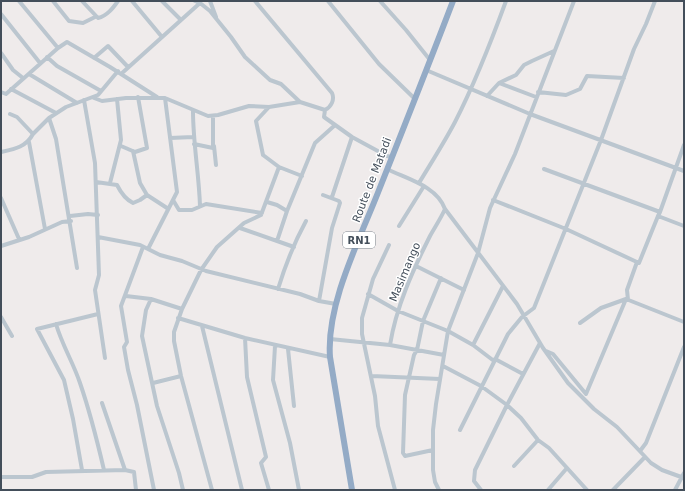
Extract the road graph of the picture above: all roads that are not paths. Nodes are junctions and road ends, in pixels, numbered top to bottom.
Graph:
1 (19, 1) edge
2 (53, 1) edge
3 (82, 1) edge
4 (118, 1) edge
5 (132, 1) edge
6 (162, 1) edge
7 (195, 1) edge
8 (210, 1) edge
9 (255, 1) edge
10 (328, 1) edge
11 (380, 1) edge
12 (453, 1) edge
13 (506, 1) edge
14 (574, 1) edge
15 (655, 1) edge
16 (200, 3) junction
17 (1, 14) edge
18 (96, 17) junction
19 (216, 18) junction
20 (180, 19) junction
21 (162, 37) junction
22 (58, 48) junction
23 (554, 52) junction
24 (1, 53) edge
25 (47, 57) junction
26 (94, 58) junction
27 (430, 60) junction
28 (40, 63) junction
29 (128, 67) junction
30 (426, 70) junction
31 (119, 73) junction
32 (29, 74) junction
33 (23, 78) junction
34 (624, 78) junction
35 (499, 83) junction
36 (11, 89) junction
37 (471, 89) junction
38 (101, 91) junction
39 (1, 92) edge
40 (538, 92) junction
41 (487, 96) junction
42 (138, 97) junction
43 (157, 97) junction
44 (536, 97) junction
45 (94, 98) junction
46 (165, 98) junction
47 (117, 99) junction
48 (415, 99) junction
49 (84, 100) junction
50 (77, 102) junction
51 (300, 102) junction
52 (269, 107) junction
53 (325, 110) junction
54 (192, 111) junction
55 (56, 113) junction
56 (10, 114) dead end
57 (530, 114) junction
58 (213, 116) junction
59 (49, 118) junction
60 (334, 126) junction
61 (33, 134) junction
62 (193, 137) junction
63 (352, 137) junction
64 (170, 138) junction
65 (601, 140) junction
66 (29, 142) junction
67 (194, 144) junction
68 (684, 145) edge
69 (121, 146) junction
70 (214, 146) junction
71 (132, 151) junction
72 (1, 152) edge
73 (392, 157) junction
74 (216, 165) dead end
75 (279, 167) junction
76 (676, 168) junction
77 (388, 169) junction
78 (544, 169) dead end
79 (684, 171) edge
80 (302, 176) junction
81 (96, 182) junction
82 (110, 183) junction
83 (419, 183) junction
84 (584, 184) junction
85 (424, 186) junction
86 (147, 195) junction
87 (323, 195) dead end
88 (332, 197) junction
89 (1, 198) edge
90 (173, 200) junction
91 (493, 200) junction
92 (267, 202) junction
93 (200, 206) junction
94 (167, 208) junction
95 (445, 209) junction
96 (287, 211) junction
97 (262, 213) junction
98 (659, 214) junction
99 (98, 215) junction
100 (70, 219) junction
101 (306, 221) dead end
102 (399, 226) dead end
103 (684, 226) edge
104 (240, 228) junction
105 (45, 229) junction
106 (566, 229) junction
107 (98, 237) junction
108 (19, 240) junction
109 (277, 241) junction
110 (389, 244) dead end
111 (1, 246) edge
112 (294, 247) junction
113 (145, 248) junction
114 (478, 253) junction
115 (637, 262) junction
116 (416, 266) junction
117 (77, 268) dead end
118 (201, 270) junction
119 (441, 278) junction
120 (503, 286) junction
121 (278, 290) junction
122 (464, 290) junction
123 (368, 294) junction
124 (126, 296) junction
125 (151, 299) junction
126 (627, 300) junction
127 (319, 302) junction
128 (336, 304) junction
129 (182, 309) junction
130 (398, 311) junction
131 (98, 314) junction
132 (1, 317) edge
133 (524, 317) junction
134 (178, 318) junction
135 (423, 321) junction
136 (684, 322) edge
137 (580, 323) dead end
138 (56, 324) junction
139 (202, 326) junction
140 (448, 331) junction
141 (12, 336) dead end
142 (245, 338) junction
143 (330, 339) junction
144 (363, 341) junction
145 (540, 343) junction
146 (390, 345) junction
147 (473, 345) junction
148 (275, 346) junction
149 (684, 348) edge
150 (288, 349) junction
151 (417, 350) junction
152 (546, 351) junction
153 (444, 355) junction
154 (330, 357) junction
155 (105, 358) dead end
156 (682, 358) edge
157 (494, 360) junction
158 (443, 366) junction
159 (523, 374) junction
160 (181, 376) junction
161 (372, 376) junction
162 (409, 378) junction
163 (440, 379) junction
164 (153, 384) junction
165 (482, 386) junction
166 (102, 403) dead end
167 (507, 405) junction
168 (294, 406) dead end
169 (460, 430) dead end
170 (538, 440) junction
171 (433, 450) junction
172 (640, 451) junction
173 (645, 457) junction
174 (514, 466) dead end
175 (567, 468) junction
176 (82, 470) junction
177 (104, 470) junction
178 (125, 470) junction
179 (683, 476) edge
180 (1, 477) edge
181 (136, 490) edge
182 (154, 490) edge
183 (183, 490) edge
184 (212, 490) edge
185 (242, 490) edge
186 (269, 490) edge
187 (299, 490) edge
188 (352, 490) edge
189 (395, 490) edge
190 (400, 490) edge
191 (438, 490) edge
192 (481, 490) edge
193 (548, 490) edge
194 (587, 490) edge
195 (612, 490) edge
196 (675, 490) edge

1 - 22 street
2 - 18 street
3 - 18 street
4 - 18 street
5 - 21 street
6 - 20 street
7 - 16 street
8 - 19 street
9 - 53 street
10 - 48 street
11 - 27 street
12 - 27 highway, Route de Matadi / RN1
13 - 37 street
14 - 23 street
15 - 34 street
16 - 19 street
16 - 20 street
17 - 28 street
19 - 51 street
20 - 21 street
21 - 29 street
22 - 25 street
22 - 26 street
23 - 35 street
23 - 40 street
24 - 33 street
25 - 28 street
25 - 38 street
26 - 29 street
26 - 31 street
27 - 30 highway, Route de Matadi / RN1
28 - 32 street
29 - 31 street
30 - 37 street
30 - 48 highway, Route de Matadi / RN1
31 - 38 street
31 - 43 street
32 - 33 street
32 - 50 street
33 - 36 street
34 - 40 street
34 - 65 street
35 - 41 street
35 - 44 street
36 - 39 street
36 - 55 street
37 - 41 street
37 - 83 street
38 - 45 street
40 - 44 street
41 - 57 street
42 - 43 street
42 - 47 street
42 - 71 street
43 - 46 street
44 - 57 street
45 - 47 street
45 - 49 street
46 - 54 street
46 - 64 street
47 - 69 street
48 - 73 highway, Route de Matadi / RN1
49 - 50 street
49 - 81 street
50 - 55 street
51 - 52 street
51 - 53 street
52 - 58 street
52 - 75 street
53 - 60 street
54 - 58 street
54 - 62 street
55 - 59 street
56 - 61 street
57 - 65 street
57 - 91 street
58 - 70 street
59 - 61 street
59 - 100 street
60 - 63 street
60 - 80 street
61 - 66 street
62 - 64 street
62 - 67 street
63 - 73 street
63 - 88 street
64 - 90 street
65 - 76 street
65 - 84 street
66 - 72 street
66 - 105 street
67 - 70 street
67 - 93 street
68 - 76 street
69 - 71 street
69 - 82 street
70 - 74 street
71 - 86 street
73 - 77 highway, Route de Matadi / RN1
75 - 80 street
75 - 92 street
76 - 79 street
76 - 98 street
77 - 83 street
77 - 128 highway, Route de Matadi / RN1
78 - 84 street
80 - 96 street
81 - 82 street
81 - 99 street
82 - 86 street
83 - 85 street
84 - 98 street
84 - 106 street
85 - 95 street
85 - 102 street
86 - 94 street
87 - 88 street
88 - 127 street
89 - 108 street
90 - 93 street
90 - 94 street
91 - 106 street
91 - 114 street
92 - 96 street
92 - 97 street
93 - 97 street
94 - 113 street
95 - 114 street
95 - 116 street, Masimango
96 - 109 street
97 - 104 street
98 - 103 street
98 - 115 street
99 - 100 street
99 - 107 street
100 - 105 street
100 - 117 street
101 - 112 street
104 - 109 street
104 - 118 street
105 - 108 street
106 - 115 street
106 - 133 street
107 - 113 street
107 - 131 street
108 - 111 street
109 - 112 street
110 - 123 street
112 - 121 street
113 - 118 street
113 - 124 street
114 - 120 street
114 - 122 street
115 - 126 street
116 - 119 street
116 - 130 street, Masimango
118 - 121 street
118 - 129 street
119 - 122 street
119 - 135 street
120 - 133 street
120 - 147 street
121 - 127 street
122 - 140 street
123 - 130 street
123 - 144 street
124 - 125 street
124 - 182 street
125 - 129 street
125 - 164 street
126 - 136 street
126 - 137 street
126 - 152 street
127 - 128 street
128 - 143 highway, Route de Matadi / RN1
129 - 134 street
130 - 135 street
130 - 146 street, Masimango
131 - 138 street
131 - 155 street
132 - 141 street
133 - 145 street
133 - 157 street
134 - 139 street
134 - 160 street
135 - 140 street
135 - 151 street
138 - 176 street
138 - 177 street
139 - 142 street
139 - 185 street
140 - 147 street
140 - 153 street
142 - 148 street
142 - 186 street
143 - 144 street
143 - 154 highway, Route de Matadi / RN1
144 - 146 street
144 - 161 street
145 - 152 street
145 - 159 street
146 - 151 street
147 - 157 street
148 - 150 street
148 - 187 street
149 - 156 street
150 - 154 street
150 - 168 street
151 - 153 street
151 - 162 street
152 - 172 street
153 - 158 street
154 - 188 highway, Route de Matadi / RN1
156 - 172 street
157 - 159 street
157 - 165 street
158 - 163 street
158 - 165 street
159 - 167 street
160 - 164 street
160 - 184 street
161 - 162 street
161 - 189 street
162 - 163 street
162 - 171 street
163 - 171 street
164 - 183 street
165 - 167 street
165 - 169 street
166 - 178 street
167 - 170 street
167 - 192 street
170 - 174 street
170 - 175 street
171 - 191 street
172 - 173 street
173 - 179 street
173 - 195 street
175 - 193 street
175 - 194 street
176 - 177 street
176 - 180 street
177 - 178 street
178 - 181 street
179 - 196 street
189 - 190 street

